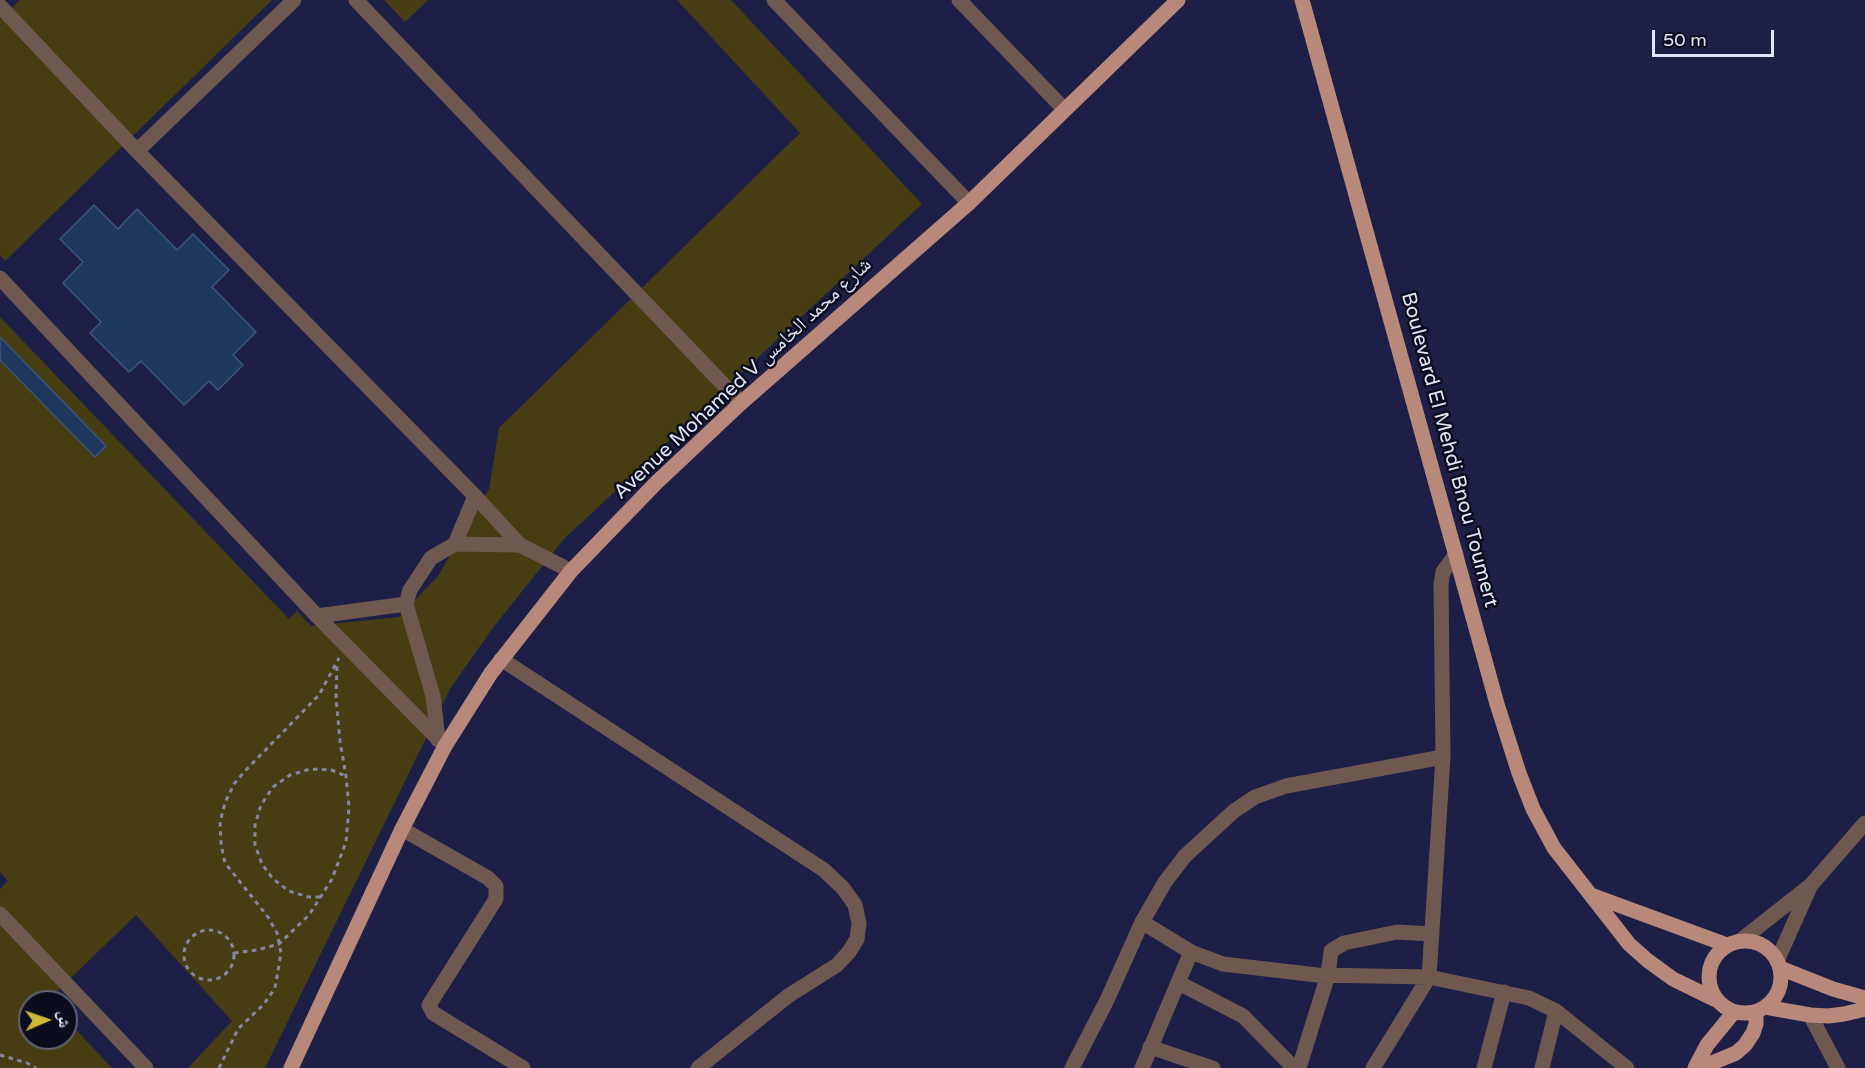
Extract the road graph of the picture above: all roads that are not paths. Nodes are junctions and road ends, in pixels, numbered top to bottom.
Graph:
1 (294, 0) edge
2 (356, 0) edge
3 (774, 0) edge
4 (960, 0) edge
5 (1178, 0) edge
6 (1302, 0) edge
7 (0, 6) edge
8 (1064, 109) junction
9 (137, 151) junction
10 (969, 203) junction
11 (0, 278) edge
12 (741, 403) junction
13 (475, 496) junction
14 (455, 544) junction
15 (520, 545) junction
16 (1456, 554) junction
17 (571, 571) junction
18 (406, 604) junction
19 (317, 615) junction
20 (501, 659) junction
21 (441, 743) junction
22 (1443, 757) junction
23 (1865, 823) edge
24 (402, 829) junction
25 (1811, 885) junction
26 (1591, 895) junction
27 (0, 914) edge
28 (1142, 922) junction
29 (1432, 934) junction
30 (1734, 943) junction
31 (1191, 952) junction
32 (1778, 964) junction
33 (1328, 975) junction
34 (1429, 977) junction
35 (1179, 983) junction
36 (1504, 992) junction
37 (1865, 998) edge
38 (1716, 1000) junction
39 (1865, 1009) edge
40 (1761, 1010) junction
41 (1556, 1011) junction
42 (1734, 1012) junction
43 (1810, 1015) junction
44 (1150, 1047) junction
45 (146, 1068) edge
46 (291, 1068) edge
47 (524, 1068) edge
48 (699, 1068) edge
49 (1072, 1068) edge
50 (1142, 1068) edge
51 (1213, 1068) edge
52 (1294, 1068) edge
53 (1299, 1068) edge
54 (1373, 1068) edge
55 (1484, 1068) edge
56 (1542, 1068) edge
57 (1627, 1068) edge
58 (1695, 1068) edge
59 (1700, 1068) edge
60 (1838, 1068) edge

1 - 9 street
2 - 12 street
3 - 10 street
4 - 8 street
5 - 8 main road, Avenue Mohamed V شارع محمد الخامس
6 - 16 main road, Boulevard El Mehdi Bnou Toumert
7 - 9 street
8 - 10 main road, Avenue Mohamed V شارع محمد الخامس
9 - 13 street
10 - 12 main road, Avenue Mohamed V شارع محمد الخامس
11 - 19 street
12 - 17 main road, Avenue Mohamed V شارع محمد الخامس
13 - 14 street
13 - 15 street
14 - 15 street
14 - 18 street
15 - 17 street
16 - 22 street
16 - 26 main road, Boulevard El Mehdi Bnou Toumert
17 - 20 main road, Avenue Mohamed V شارع محمد الخامس
18 - 19 street
18 - 21 street
19 - 21 street
20 - 21 main road, Avenue Mohamed V شارع محمد الخامس
20 - 48 street
21 - 24 main road, Avenue Mohamed V شارع محمد الخامس
22 - 28 street
22 - 29 street
23 - 25 street
24 - 46 main road, Avenue Mohamed V شارع محمد الخامس
24 - 47 street
25 - 30 street
25 - 32 street
26 - 30 main road
26 - 38 main road, Boulevard El Mehdi Bnou Toumert
27 - 45 street
28 - 31 street
28 - 49 street
29 - 33 street
29 - 34 street
30 - 32 main road
30 - 38 main road
31 - 33 street
31 - 35 street
32 - 37 main road
32 - 40 main road
33 - 34 street
33 - 53 street
34 - 36 street
34 - 54 street
35 - 44 street
35 - 52 street
36 - 41 street
36 - 55 street
38 - 42 main road, Boulevard El Mehdi Bnou Toumert
39 - 43 main road
40 - 42 main road
40 - 43 main road
40 - 59 main road
41 - 56 street
41 - 57 street
42 - 58 main road
43 - 60 street
44 - 50 street
44 - 51 street

